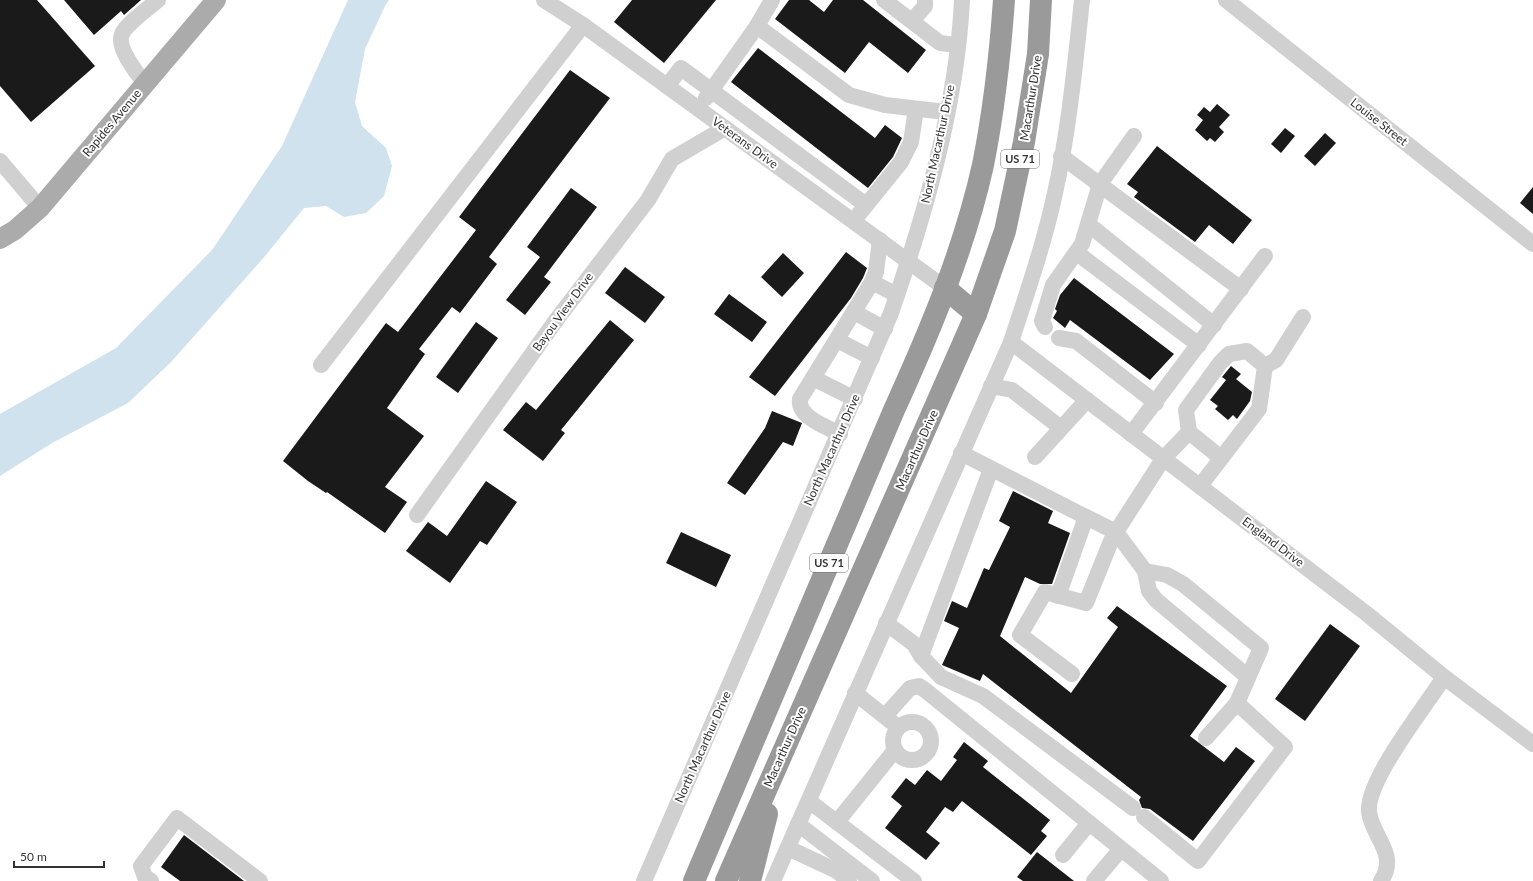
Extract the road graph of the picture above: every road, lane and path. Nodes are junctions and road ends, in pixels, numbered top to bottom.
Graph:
1 (158, 0) edge
2 (544, 0) edge
3 (772, 0) edge
4 (884, 0) edge
5 (925, 0) edge
6 (962, 0) edge
7 (1004, 0) edge
8 (1041, 0) edge
9 (1082, 0) edge
10 (1226, 0) edge
11 (208, 3) edge
12 (912, 21) junction
13 (582, 25) junction
14 (757, 26) junction
15 (958, 45) junction
16 (146, 83) junction
17 (667, 86) junction
18 (712, 91) junction
19 (698, 109) junction
20 (916, 109) junction
21 (946, 112) junction
22 (725, 128) junction
23 (1134, 136) dead end
24 (797, 154) junction
25 (1061, 156) junction
26 (0, 161) edge
27 (785, 171) junction
28 (1100, 184) junction
29 (866, 205) junction
30 (40, 208) junction
31 (853, 221) junction
32 (1088, 224) junction
33 (0, 239) edge
34 (880, 240) junction
35 (1533, 244) edge
36 (1076, 252) junction
37 (1265, 256) dead end
38 (909, 262) junction
39 (872, 282) junction
40 (945, 288) junction
41 (1241, 289) junction
42 (897, 295) junction
43 (1023, 304) junction
44 (1045, 311) junction
45 (854, 312) junction
46 (976, 314) junction
47 (1303, 317) dead end
48 (1214, 325) junction
49 (1045, 327) dead end
50 (885, 329) junction
51 (1059, 338) dead end
52 (836, 340) junction
53 (1011, 342) junction
54 (1199, 345) junction
55 (872, 358) junction
56 (321, 364) dead end
57 (1265, 366) junction
58 (813, 378) junction
59 (991, 386) junction
60 (855, 399) junction
61 (1087, 400) junction
62 (1156, 403) junction
63 (1061, 428) junction
64 (1189, 432) junction
65 (840, 434) junction
66 (1131, 434) junction
67 (961, 453) junction
68 (1035, 457) dead end
69 (1163, 458) junction
70 (1221, 458) junction
71 (991, 469) junction
72 (1200, 486) junction
73 (417, 515) dead end
74 (1086, 517) junction
75 (1116, 532) junction
76 (1145, 572) junction
77 (1058, 596) junction
78 (886, 623) junction
79 (921, 656) junction
80 (1072, 674) dead end
81 (1248, 677) junction
82 (1444, 677) junction
83 (855, 693) junction
84 (1237, 703) junction
85 (885, 716) junction
86 (899, 727) junction
87 (1206, 738) dead end
88 (1533, 744) edge
89 (895, 750) junction
90 (783, 751) junction
91 (808, 801) junction
92 (837, 822) junction
93 (1089, 823) junction
94 (798, 824) junction
95 (713, 838) junction
96 (788, 848) junction
97 (1121, 849) junction
98 (1063, 855) dead end
99 (151, 881) edge
100 (260, 881) edge
101 (644, 881) edge
102 (686, 881) edge
103 (694, 881) edge
104 (726, 881) edge
105 (750, 881) edge
106 (773, 881) edge
107 (849, 881) edge
108 (872, 881) edge
109 (914, 881) edge
110 (1094, 881) edge
111 (1161, 881) edge
112 (1381, 881) edge

1 - 16 street
2 - 13 street, Veterans Drive
3 - 14 street
4 - 12 street
5 - 12 street
6 - 15 street, North Macarthur Drive
7 - 40 highway, US 71
8 - 46 highway, Macarthur Drive / US 71
9 - 25 street
10 - 35 street, Louise Street
11 - 16 main road, Rapides Avenue
12 - 15 street
13 - 17 street, Veterans Drive
13 - 56 street
14 - 18 street
14 - 20 street
15 - 21 street, North Macarthur Drive
16 - 30 main road, Rapides Avenue
17 - 18 street
17 - 19 street, Veterans Drive
18 - 19 street
18 - 24 street
19 - 22 street, Veterans Drive
20 - 21 street
20 - 29 street
21 - 38 street, North Macarthur Drive
22 - 27 street, Veterans Drive
22 - 73 street, Bayou View Drive
23 - 28 street
24 - 27 street
24 - 29 street
25 - 28 street
25 - 43 street
26 - 30 street
27 - 31 street, Veterans Drive
28 - 32 street
28 - 41 street
29 - 31 street
30 - 33 main road, Rapides Avenue
31 - 34 street, Veterans Drive
32 - 36 street
32 - 48 street
34 - 38 street, Veterans Drive
34 - 39 street
36 - 44 street
36 - 54 street
37 - 41 street
38 - 40 street, Veterans Drive
38 - 42 street, North Macarthur Drive
39 - 42 street
39 - 45 street
40 - 46 highway
40 - 95 highway, US 71
41 - 48 street
42 - 50 street, North Macarthur Drive
43 - 44 street
43 - 53 street
44 - 49 street
45 - 50 street
45 - 52 street
46 - 90 highway, Macarthur Drive / US 71
47 - 57 street
48 - 54 street
50 - 55 street, North Macarthur Drive
51 - 62 street
52 - 55 street
52 - 58 street
53 - 59 street
53 - 61 street, England Drive
54 - 62 street
55 - 60 street, North Macarthur Drive
57 - 64 street
57 - 70 street
58 - 60 street
58 - 65 street
59 - 63 street
59 - 67 street
60 - 65 street, North Macarthur Drive
61 - 63 street
61 - 66 street, England Drive
62 - 66 street
63 - 68 street
64 - 69 street
64 - 70 street
65 - 101 street, North Macarthur Drive
66 - 69 street, England Drive
67 - 71 street
67 - 78 street
69 - 72 street, England Drive
69 - 75 street
70 - 72 street
71 - 74 street
71 - 79 street
72 - 82 street, England Drive
74 - 75 street
74 - 77 street
75 - 76 street
75 - 77 street
76 - 81 street
76 - 81 street
77 - 80 street
78 - 79 street
78 - 83 street
79 - 84 street
81 - 84 street
82 - 88 street, England Drive
82 - 112 street
83 - 85 street
83 - 91 street
84 - 87 street
85 - 86 street
85 - 93 street
86 - 89 street
86 - 89 street
89 - 92 street
90 - 104 highway, Macarthur Drive / US 71
90 - 105 highway
91 - 92 street
91 - 94 street
92 - 109 street
93 - 97 street
93 - 98 street
94 - 96 street
94 - 108 street
95 - 102 highway
95 - 103 highway, US 71
96 - 106 street
96 - 107 street
97 - 110 street
97 - 111 street
99 - 100 street

